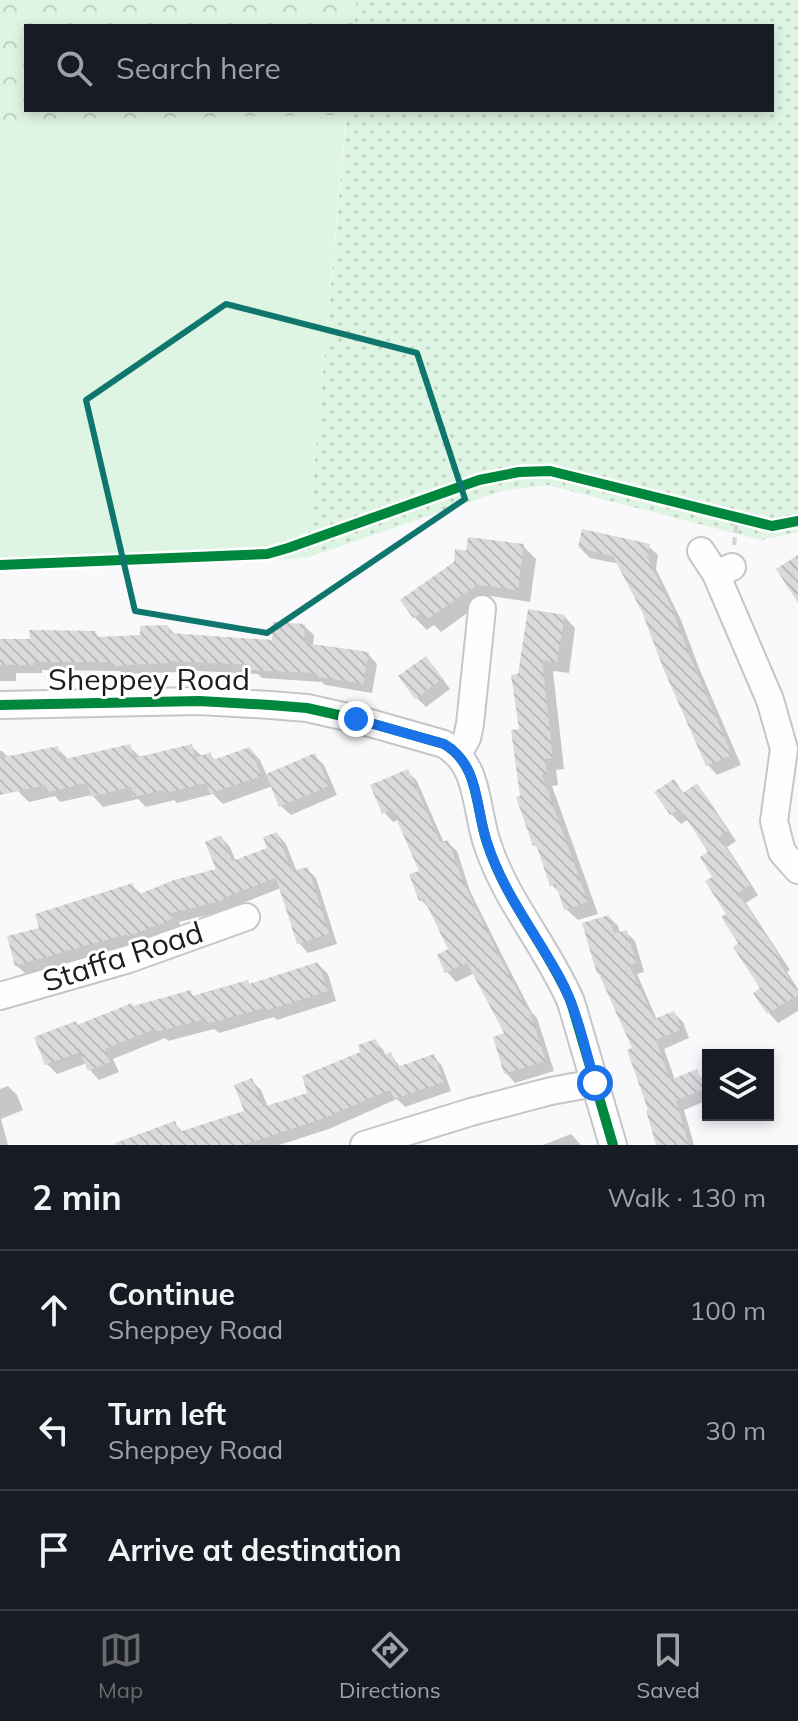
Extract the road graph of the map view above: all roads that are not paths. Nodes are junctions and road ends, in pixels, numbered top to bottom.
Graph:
1 (701, 551) dead end
2 (482, 609) dead end
3 (0, 705) edge
4 (458, 754) junction
5 (798, 870) edge
6 (246, 917) dead end
7 (0, 996) edge
8 (595, 1083) junction
9 (364, 1145) edge
10 (613, 1145) edge

1 - 5 street
2 - 4 street
3 - 4 street, Sheppey Road
4 - 8 street
6 - 7 street, Staffa Road
8 - 9 street
8 - 10 street

